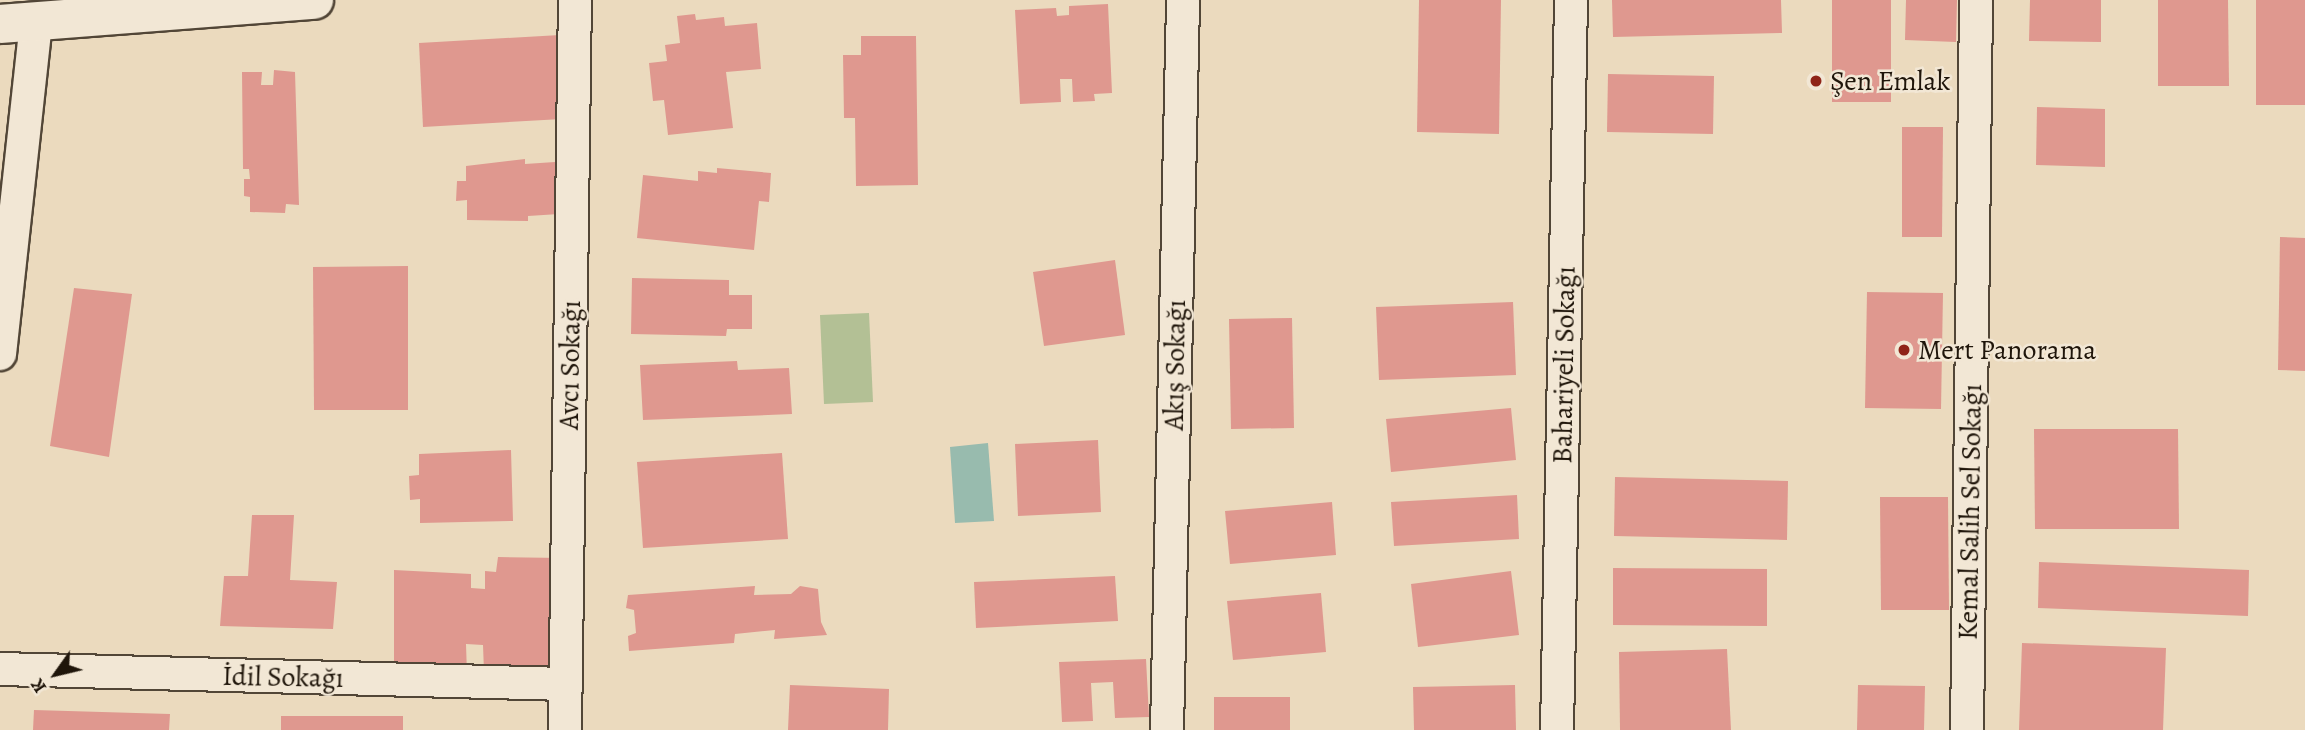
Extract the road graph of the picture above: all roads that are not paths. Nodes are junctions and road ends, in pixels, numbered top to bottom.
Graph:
1 (314, 0) edge
2 (575, 0) edge
3 (1183, 0) edge
4 (1572, 0) edge
5 (1976, 0) edge
6 (18, 22) edge
7 (0, 354) edge
8 (0, 669) edge
9 (566, 684) junction
10 (565, 730) edge
11 (1167, 730) edge
12 (1557, 730) edge
13 (1967, 730) edge

1 - 6 street
2 - 9 street, Avcı Sokağı
3 - 11 street, Akış Sokağı
4 - 12 street, Bahariyeli Sokağı
5 - 13 street, Kemal Salih Sel Sokağı
6 - 7 street
8 - 9 street, İdil Sokağı
9 - 10 street, Avcı Sokağı

